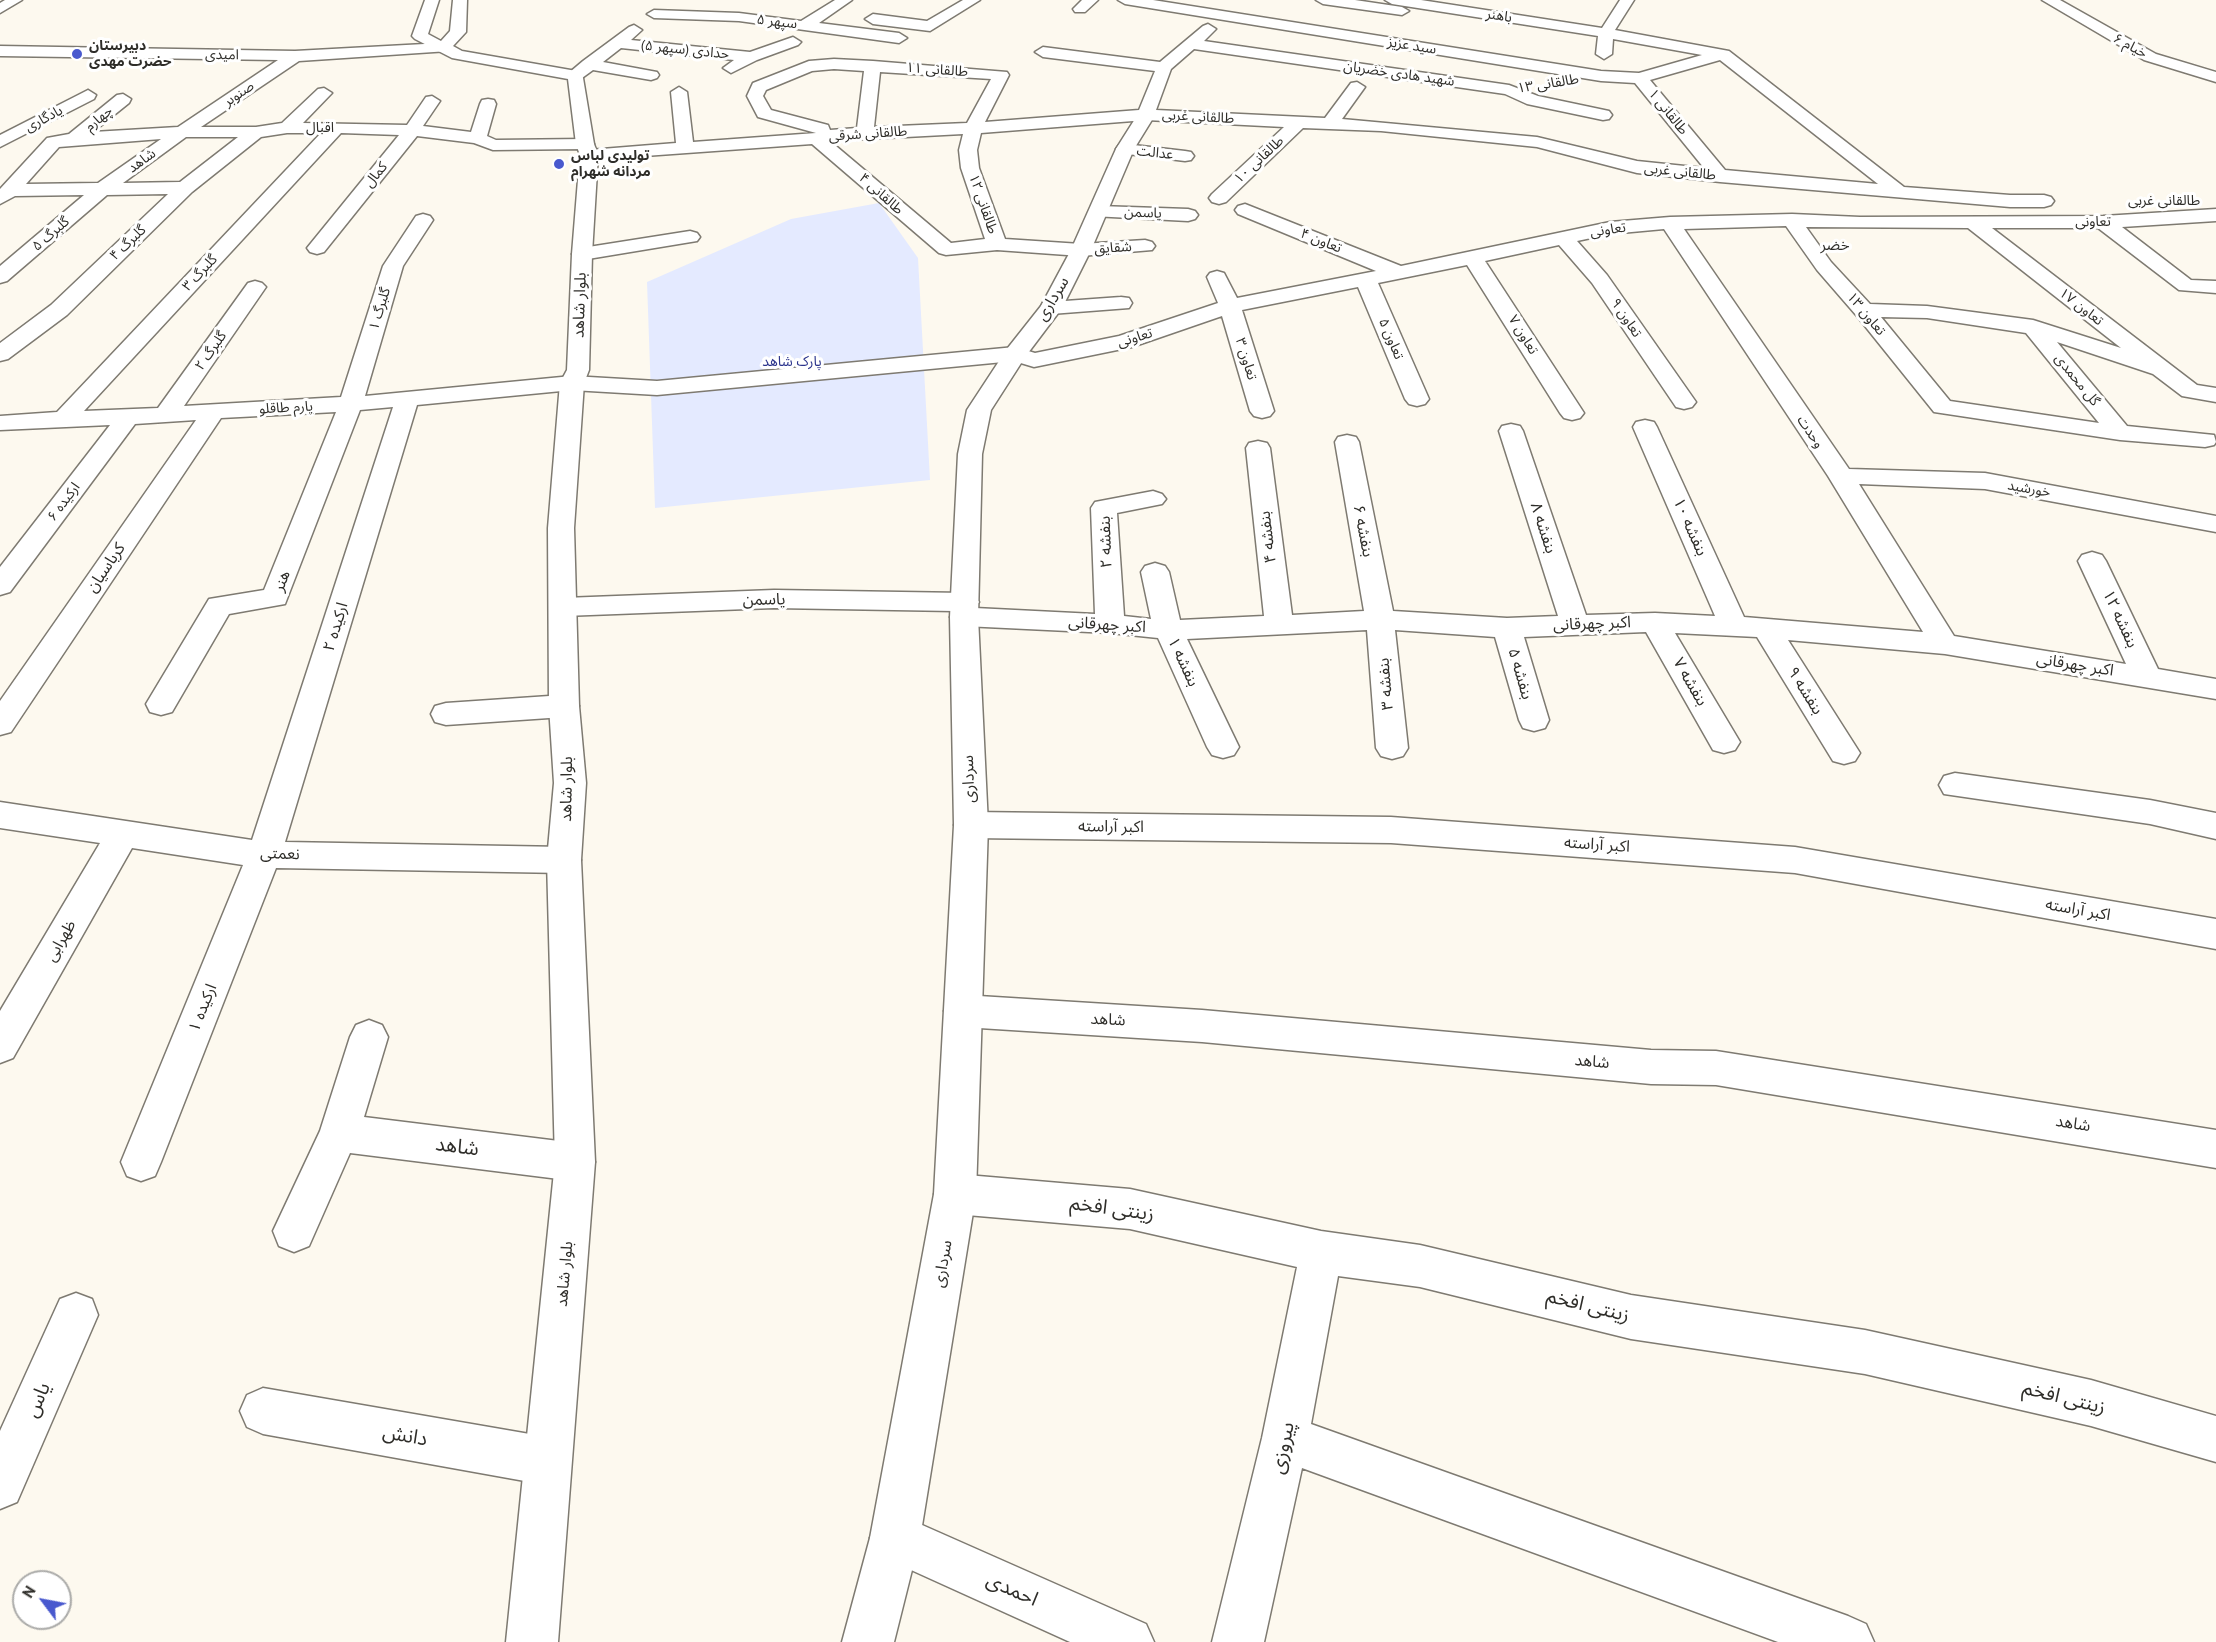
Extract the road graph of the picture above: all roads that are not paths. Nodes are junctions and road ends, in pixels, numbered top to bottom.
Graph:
1 (15, 0) edge
2 (432, 0) edge
3 (460, 0) edge
4 (664, 0) edge
5 (845, 0) edge
6 (974, 0) edge
7 (1125, 0) edge
8 (1208, 0) edge
9 (1323, 0) edge
10 (1626, 0) edge
11 (2049, 0) edge
12 (756, 6) dead end
13 (1397, 6) edge
14 (0, 9) edge
15 (823, 13) junction
16 (654, 14) junction
17 (1222, 16) junction
18 (739, 18) junction
19 (805, 26) junction
20 (1606, 33) junction
21 (899, 38) dead end
22 (793, 42) dead end
23 (619, 43) junction
24 (1192, 44) junction
25 (443, 48) junction
26 (0, 51) edge
27 (19, 51) junction
28 (1043, 52) dead end
29 (1723, 54) junction
30 (295, 56) junction
31 (751, 57) junction
32 (0, 59) edge
33 (873, 66) junction
34 (1164, 67) junction
35 (583, 69) junction
36 (722, 73) dead end
37 (651, 75) dead end
38 (1001, 75) joint
39 (1601, 76) junction
40 (2216, 77) edge
41 (1640, 78) junction
42 (1357, 87) dead end
43 (1509, 90) junction
44 (679, 92) dead end
45 (324, 93) dead end
46 (88, 95) dead end
47 (123, 99) dead end
48 (432, 101) dead end
49 (488, 104) dead end
50 (1479, 104) dead end
51 (1146, 115) junction
52 (1603, 115) dead end
53 (1449, 118) dead end
54 (1299, 122) junction
55 (1331, 122) junction
56 (287, 128) junction
57 (336, 128) junction
58 (973, 128) junction
59 (412, 130) junction
60 (1434, 131) junction
61 (182, 132) junction
62 (256, 132) junction
63 (865, 133) junction
64 (838, 134) junction
65 (478, 138) junction
66 (816, 138) junction
67 (74, 139) junction
68 (0, 142) edge
69 (685, 148) junction
70 (1125, 149) junction
71 (587, 150) junction
72 (1185, 156) dead end
73 (1720, 176) junction
74 (185, 188) junction
75 (101, 190) junction
76 (1899, 192) junction
77 (6, 194) edge
78 (1218, 198) dead end
79 (2067, 201) dead end
80 (2147, 201) dead end
81 (2216, 201) edge
82 (1245, 210) dead end
83 (1099, 212) junction
84 (1188, 215) dead end
85 (2216, 215) edge
86 (423, 220) dead end
87 (1792, 220) junction
88 (2103, 222) junction
89 (1670, 223) junction
90 (1972, 223) junction
91 (690, 237) dead end
92 (1563, 237) junction
93 (997, 244) junction
94 (1144, 246) dead end
95 (317, 248) dead end
96 (946, 249) joint
97 (1081, 250) junction
98 (582, 254) junction
99 (1473, 258) junction
100 (1397, 272) junction
101 (0, 277) edge
102 (1217, 277) dead end
103 (1365, 278) junction
104 (255, 287) dead end
105 (2216, 287) edge
106 (1120, 303) dead end
107 (1230, 306) junction
108 (1051, 308) junction
109 (1864, 310) junction
110 (2033, 327) junction
111 (0, 354) edge
112 (1015, 354) junction
113 (2162, 369) junction
114 (572, 383) junction
115 (2216, 395) edge
116 (407, 399) junction
117 (1417, 399) dead end
118 (1684, 402) dead end
119 (351, 404) junction
120 (1262, 411) dead end
121 (213, 412) junction
122 (1572, 413) dead end
123 (166, 414) junction
124 (128, 418) junction
125 (64, 419) junction
126 (0, 423) edge
127 (1645, 427) dead end
128 (1511, 431) dead end
129 (2120, 433) junction
130 (2205, 440) dead end
131 (1347, 442) dead end
132 (1258, 448) dead end
133 (1840, 476) junction
134 (1153, 499) dead end
135 (2216, 524) edge
136 (2092, 561) dead end
137 (1155, 572) dead end
138 (0, 586) edge
139 (564, 607) junction
140 (965, 609) junction
141 (1380, 620) junction
142 (1655, 622) junction
143 (1110, 624) junction
144 (1575, 624) junction
145 (1279, 626) junction
146 (1734, 627) junction
147 (1507, 628) junction
148 (1766, 628) junction
149 (1168, 630) junction
150 (1945, 644) junction
151 (2147, 677) junction
152 (2216, 689) edge
153 (161, 704) dead end
154 (564, 706) junction
155 (446, 714) dead end
156 (1534, 720) dead end
157 (0, 724) edge
158 (1724, 742) dead end
159 (1223, 747) dead end
160 (1392, 748) dead end
161 (1844, 753) dead end
162 (1954, 784) dead end
163 (0, 815) edge
164 (970, 825) junction
165 (2216, 826) edge
166 (122, 835) junction
167 (264, 855) junction
168 (564, 860) junction
169 (2216, 934) edge
170 (963, 1011) junction
171 (369, 1037) dead end
172 (0, 1046) edge
173 (339, 1133) junction
174 (2216, 1149) edge
175 (141, 1162) dead end
176 (575, 1162) junction
177 (955, 1194) junction
178 (294, 1231) dead end
179 (1321, 1252) junction
180 (76, 1315) dead end
181 (263, 1411) dead end
182 (1285, 1438) junction
183 (2216, 1439) edge
184 (547, 1461) junction
185 (0, 1485) edge
186 (895, 1538) junction
187 (532, 1642) edge
188 (868, 1642) edge
189 (1128, 1642) edge
190 (1238, 1642) edge
191 (1848, 1642) edge

1 - 14 street
2 - 25 street
3 - 25 street
4 - 16 street
5 - 15 street
6 - 15 street
7 - 17 street, سید عزیز
8 - 17 street
9 - 13 street, باهنر
10 - 20 street
11 - 40 street, خیام ۶
12 - 18 street
13 - 20 street, باهنر
15 - 19 street
16 - 18 street, سپهر ۵
16 - 23 street
17 - 24 street
17 - 39 street, سید عزیز
18 - 19 street, سپهر ۵
19 - 21 street, سپهر ۵
20 - 29 street, باهنر
20 - 39 street
22 - 31 street
23 - 31 street, حدادی (سپهر ۵)
23 - 35 street
24 - 34 street
24 - 43 street, شهید هادی خضریان
25 - 30 street, امیدی
25 - 35 street
26 - 27 street, امیدی
27 - 30 street, امیدی
27 - 32 street
28 - 34 street
29 - 41 street
29 - 76 street
30 - 61 street, صنوبر
31 - 36 street
33 - 38 street, طالقانی ۱۱
33 - 63 street
33 - 64 street, طالقانی ۱۱
34 - 51 street, سرداری
35 - 37 street
35 - 71 street, بلوار شاهد
38 - 58 street, طالقانی ۱۲
39 - 41 street, طالقانی ۱
39 - 43 street, طالقانی ۱۳
41 - 73 street, طالقانی ۱
42 - 55 street
43 - 50 street, طالقانی ۱۳
43 - 52 street, شهید هادی خضریان
44 - 69 street
45 - 56 street
46 - 68 street, یادگاری
47 - 67 street, چهارم
48 - 59 street, کمال
49 - 65 street
51 - 54 street, طالقانی غربی
51 - 58 street, طالقانی شرقی
51 - 70 street, سرداری
53 - 60 street
54 - 55 street, طالقانی غربی
54 - 78 street, طالقانی ۱۰
55 - 60 street, طالقانی غربی
56 - 57 street, اقبال
56 - 62 street, اقبال
57 - 59 street, اقبال
57 - 125 street, گلبرگ ۳
58 - 63 street, طالقانی شرقی
58 - 93 street, طالقانی ۱۲
59 - 65 street, اقبال
59 - 95 street, کمال
60 - 73 street, طالقانی غربی
61 - 62 street, اقبال
61 - 67 street, اقبال
61 - 75 street, شاهد
62 - 74 street, گلبرگ ۴
63 - 64 street, طالقانی شرقی
64 - 66 street, طالقانی شرقی
65 - 71 street, اقبال
66 - 69 street, طالقانی شرقی
66 - 96 street, طالقانی ۴
67 - 77 street, اقبال
69 - 71 street, طالقانی شرقی
70 - 72 street, عدالت
70 - 83 street, سرداری
71 - 98 street, بلوار شاهد
73 - 76 street, طالقانی غربی
74 - 75 street
74 - 111 street, گلبرگ ۴
75 - 77 street
75 - 101 street, گلبرگ ۵
76 - 79 street, طالقانی غربی
80 - 81 street, طالقانی غربی
82 - 100 street, تعاون ۴
83 - 84 street, یاسمن
83 - 97 street, سرداری
85 - 88 street, تعاونی
86 - 119 street, گلبرگ ۱
87 - 89 street, تعاونی
87 - 90 street, تعاونی
87 - 109 street, تعاون ۱۳
88 - 90 street, تعاونی
88 - 105 street
89 - 92 street, تعاونی
89 - 133 street, وحدت
90 - 113 street, تعاون ۱۷
91 - 98 street
92 - 99 street, تعاونی
92 - 118 street, تعاون ۹
93 - 96 street, شقایق
93 - 97 street, شقایق
94 - 97 street, شقایق
97 - 108 street, سرداری
98 - 114 street, بلوار شاهد
99 - 100 street, تعاونی
99 - 122 street, تعاون ۷
100 - 103 street, تعاونی
102 - 107 street, تعاون ۳
103 - 107 street, تعاونی
103 - 117 street, تعاون ۵
104 - 123 street, گلبرگ ۲
106 - 108 street
107 - 112 street, تعاونی
107 - 120 street, تعاون ۳
108 - 112 street, سرداری
109 - 110 street
109 - 129 street, تعاون ۱۳
110 - 113 street
110 - 129 street, گل محمدی
112 - 114 street, تعاونی
112 - 140 street, سرداری
113 - 115 street, تعاون ۱۷
114 - 116 street, یارم طاقلو
114 - 139 street, بلوار شاهد
116 - 119 street, یارم طاقلو
116 - 167 street, ارکیده ۲
119 - 121 street, یارم طاقلو
119 - 153 street, هنر
121 - 123 street, یارم طاقلو
121 - 157 street, کرباسیان
123 - 124 street, یارم طاقلو
124 - 125 street, یارم طاقلو
124 - 138 street, ارکیده ۶
125 - 126 street, یارم طاقلو
127 - 146 street, بنفشه ۱۰
128 - 144 street, بنفشه ۸
129 - 130 street
131 - 141 street, بنفشه ۶
132 - 145 street, بنفشه ۴
133 - 135 street, خورشید
133 - 150 street, وحدت
134 - 143 street, بنفشه ۲
136 - 151 street, بنفشه ۱۲
137 - 149 street, بنفشه ۱
139 - 140 street, یاسمن
139 - 154 street, بلوار شاهد
140 - 143 street, اکبر چهرقانی
140 - 164 street, سرداری
141 - 145 street, اکبر چهرقانی
141 - 147 street, اکبر چهرقانی
141 - 160 street, بنفشه ۳
142 - 144 street, اکبر چهرقانی
142 - 146 street, اکبر چهرقانی
142 - 158 street, بنفشه ۷
143 - 149 street, اکبر چهرقانی
144 - 147 street, اکبر چهرقانی
145 - 149 street, اکبر چهرقانی
146 - 148 street, اکبر چهرقانی
147 - 156 street, بنفشه ۵
148 - 150 street, اکبر چهرقانی
148 - 161 street, بنفشه ۹
149 - 159 street, بنفشه ۱
150 - 151 street, اکبر چهرقانی
151 - 152 street, اکبر چهرقانی
154 - 155 street
154 - 168 street, بلوار شاهد
162 - 165 street
163 - 166 street, نعمتی
164 - 169 street, اکبر آراسته
164 - 170 street, سرداری
166 - 167 street, نعمتی
166 - 172 street, ظهرابی
167 - 168 street, نعمتی
167 - 175 street, ارکیده ۱
168 - 176 street, بلوار شاهد
170 - 174 street, شاهد
170 - 177 street, سرداری
171 - 173 street
173 - 176 street, شاهد
173 - 178 street
176 - 184 street, بلوار شاهد
177 - 179 street, زینتی افخم
177 - 186 street, سرداری
179 - 182 street, پیروزی
179 - 183 street, زینتی افخم
180 - 185 street, یاس
181 - 184 street, دانش
182 - 190 street, پیروزی
182 - 191 street
184 - 187 street, بلوار شاهد
186 - 188 street, سرداری
186 - 189 street, احمدی

